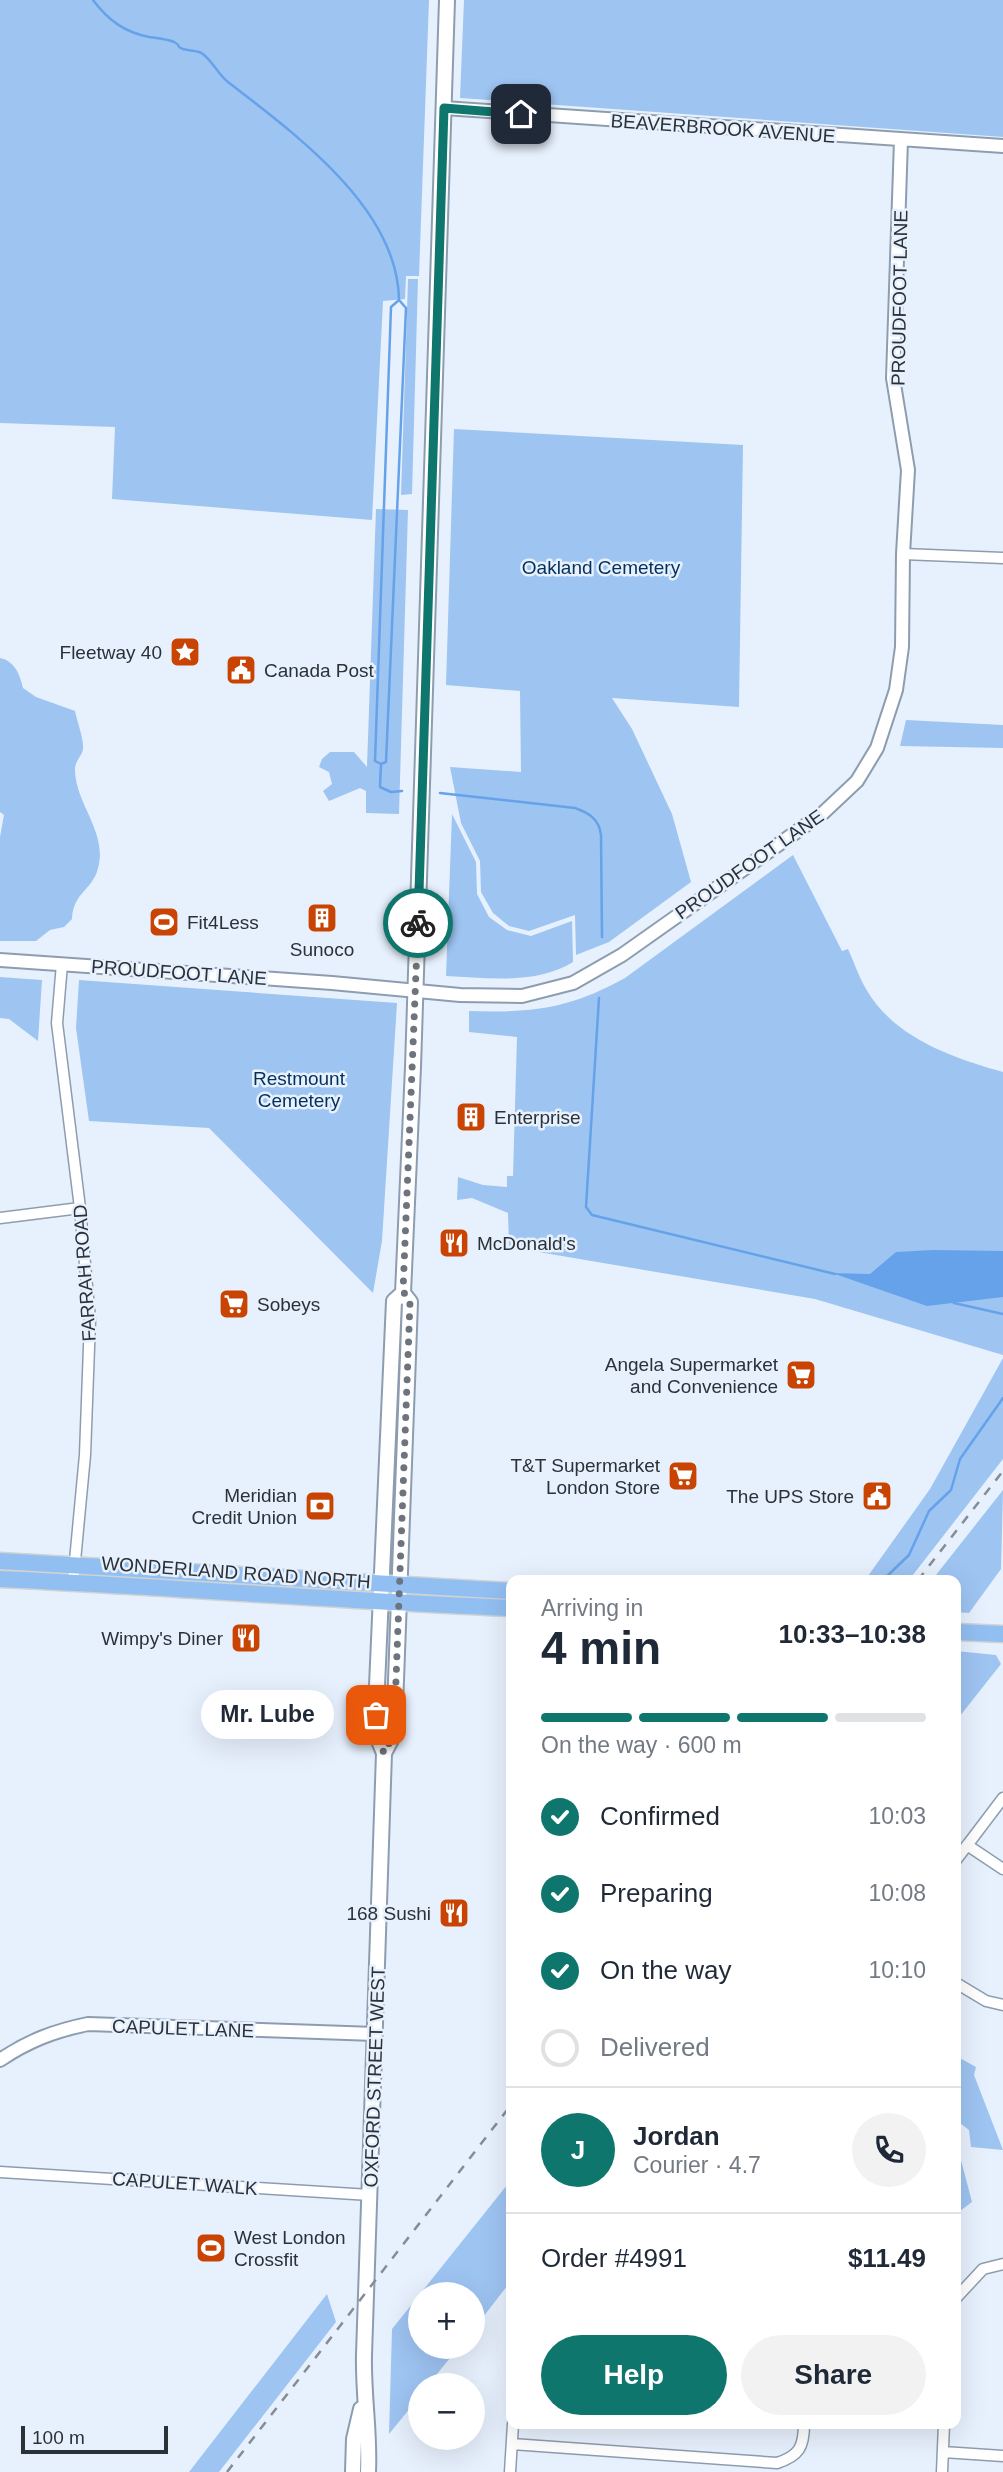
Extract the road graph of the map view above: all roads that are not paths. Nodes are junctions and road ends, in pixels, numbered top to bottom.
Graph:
1 (447, 0) edge
2 (444, 108) junction
3 (901, 140) junction
4 (1003, 146) edge
5 (903, 554) junction
6 (1003, 558) edge
7 (0, 960) edge
8 (62, 964) junction
9 (416, 991) junction
10 (80, 1208) junction
11 (0, 1218) edge
12 (403, 1293) junction
13 (0, 1561) edge
14 (75, 1565) junction
15 (0, 1578) edge
16 (73, 1582) junction
17 (381, 1584) junction
18 (399, 1584) junction
19 (506, 1591) edge
20 (380, 1603) junction
21 (398, 1604) junction
22 (506, 1608) edge
23 (961, 1632) edge
24 (1003, 1634) edge
25 (384, 1753) junction
26 (1003, 1798) edge
27 (967, 1845) junction
28 (961, 1853) edge
29 (1003, 1869) edge
30 (961, 1986) edge
31 (1003, 2005) edge
32 (375, 2034) junction
33 (0, 2060) edge
34 (0, 2172) edge
35 (370, 2195) junction
36 (1003, 2264) edge
37 (961, 2293) edge
38 (363, 2401) junction
39 (513, 2429) edge
40 (804, 2429) edge
41 (944, 2429) edge
42 (512, 2444) junction
43 (943, 2452) junction
44 (1003, 2456) edge
45 (353, 2472) edge
46 (368, 2472) edge
47 (510, 2472) edge
48 (942, 2472) edge

1 - 2 main road, OXFORD STREET WEST
2 - 3 street, BEAVERBROOK AVENUE
2 - 9 main road, OXFORD STREET WEST
3 - 4 street, BEAVERBROOK AVENUE
3 - 5 street, PROUDFOOT LANE
5 - 6 street
5 - 9 street, PROUDFOOT LANE
7 - 8 street, PROUDFOOT LANE
8 - 9 street, PROUDFOOT LANE
8 - 10 street, FARRAH ROAD
9 - 12 main road, OXFORD STREET WEST
10 - 11 street
10 - 14 street, FARRAH ROAD
12 - 17 main road, OXFORD STREET WEST
12 - 18 main road, OXFORD STREET WEST
13 - 14 main road, WONDERLAND ROAD NORTH
14 - 16 street, FARRAH ROAD
14 - 17 main road, WONDERLAND ROAD NORTH
15 - 16 main road, WONDERLAND ROAD NORTH
16 - 20 main road, WONDERLAND ROAD NORTH
17 - 18 main road, WONDERLAND ROAD NORTH
17 - 20 main road, OXFORD STREET WEST
18 - 19 main road, WONDERLAND ROAD NORTH
18 - 21 main road, OXFORD STREET WEST
20 - 21 main road, WONDERLAND ROAD NORTH
20 - 25 main road, OXFORD STREET WEST
21 - 22 main road, WONDERLAND ROAD NORTH
21 - 25 main road, OXFORD STREET WEST
23 - 24 main road
25 - 32 main road, OXFORD STREET WEST
26 - 27 street
27 - 28 street
27 - 29 street
30 - 31 street
32 - 33 street, CAPULET LANE
32 - 35 main road, OXFORD STREET WEST
34 - 35 street, CAPULET WALK
35 - 38 main road, OXFORD STREET WEST
36 - 37 street
38 - 45 main road, OXFORD STREET WEST
38 - 46 main road, OXFORD STREET WEST
39 - 42 street
40 - 42 street
41 - 43 street
42 - 47 street
43 - 44 street
43 - 48 street

